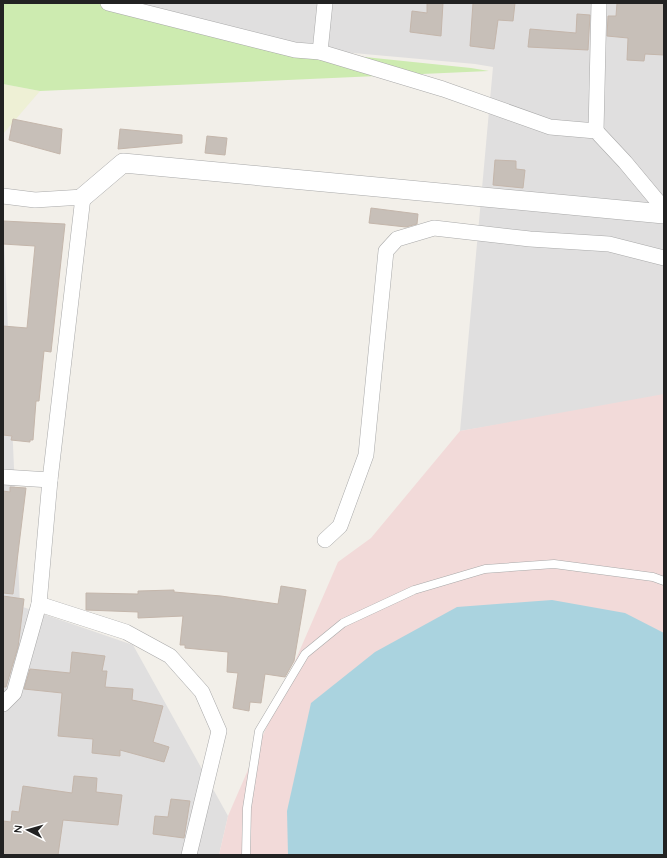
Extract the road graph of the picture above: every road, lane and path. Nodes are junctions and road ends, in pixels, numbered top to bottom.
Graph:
1 (108, 3) edge
2 (325, 3) edge
3 (600, 3) edge
4 (320, 52) junction
5 (596, 131) junction
6 (3, 196) edge
7 (83, 197) junction
8 (664, 209) edge
9 (664, 214) edge
10 (664, 258) edge
11 (3, 477) edge
12 (50, 480) junction
13 (325, 540) dead end
14 (664, 581) edge
15 (39, 604) junction
16 (3, 704) edge
17 (189, 855) edge
18 (246, 855) edge

1 - 4 street
2 - 4 street
3 - 5 street
4 - 5 street
5 - 8 street
6 - 7 street
7 - 9 street
7 - 12 street
10 - 13 street
11 - 12 street
12 - 15 street
14 - 18 lane
15 - 16 street
15 - 17 street

